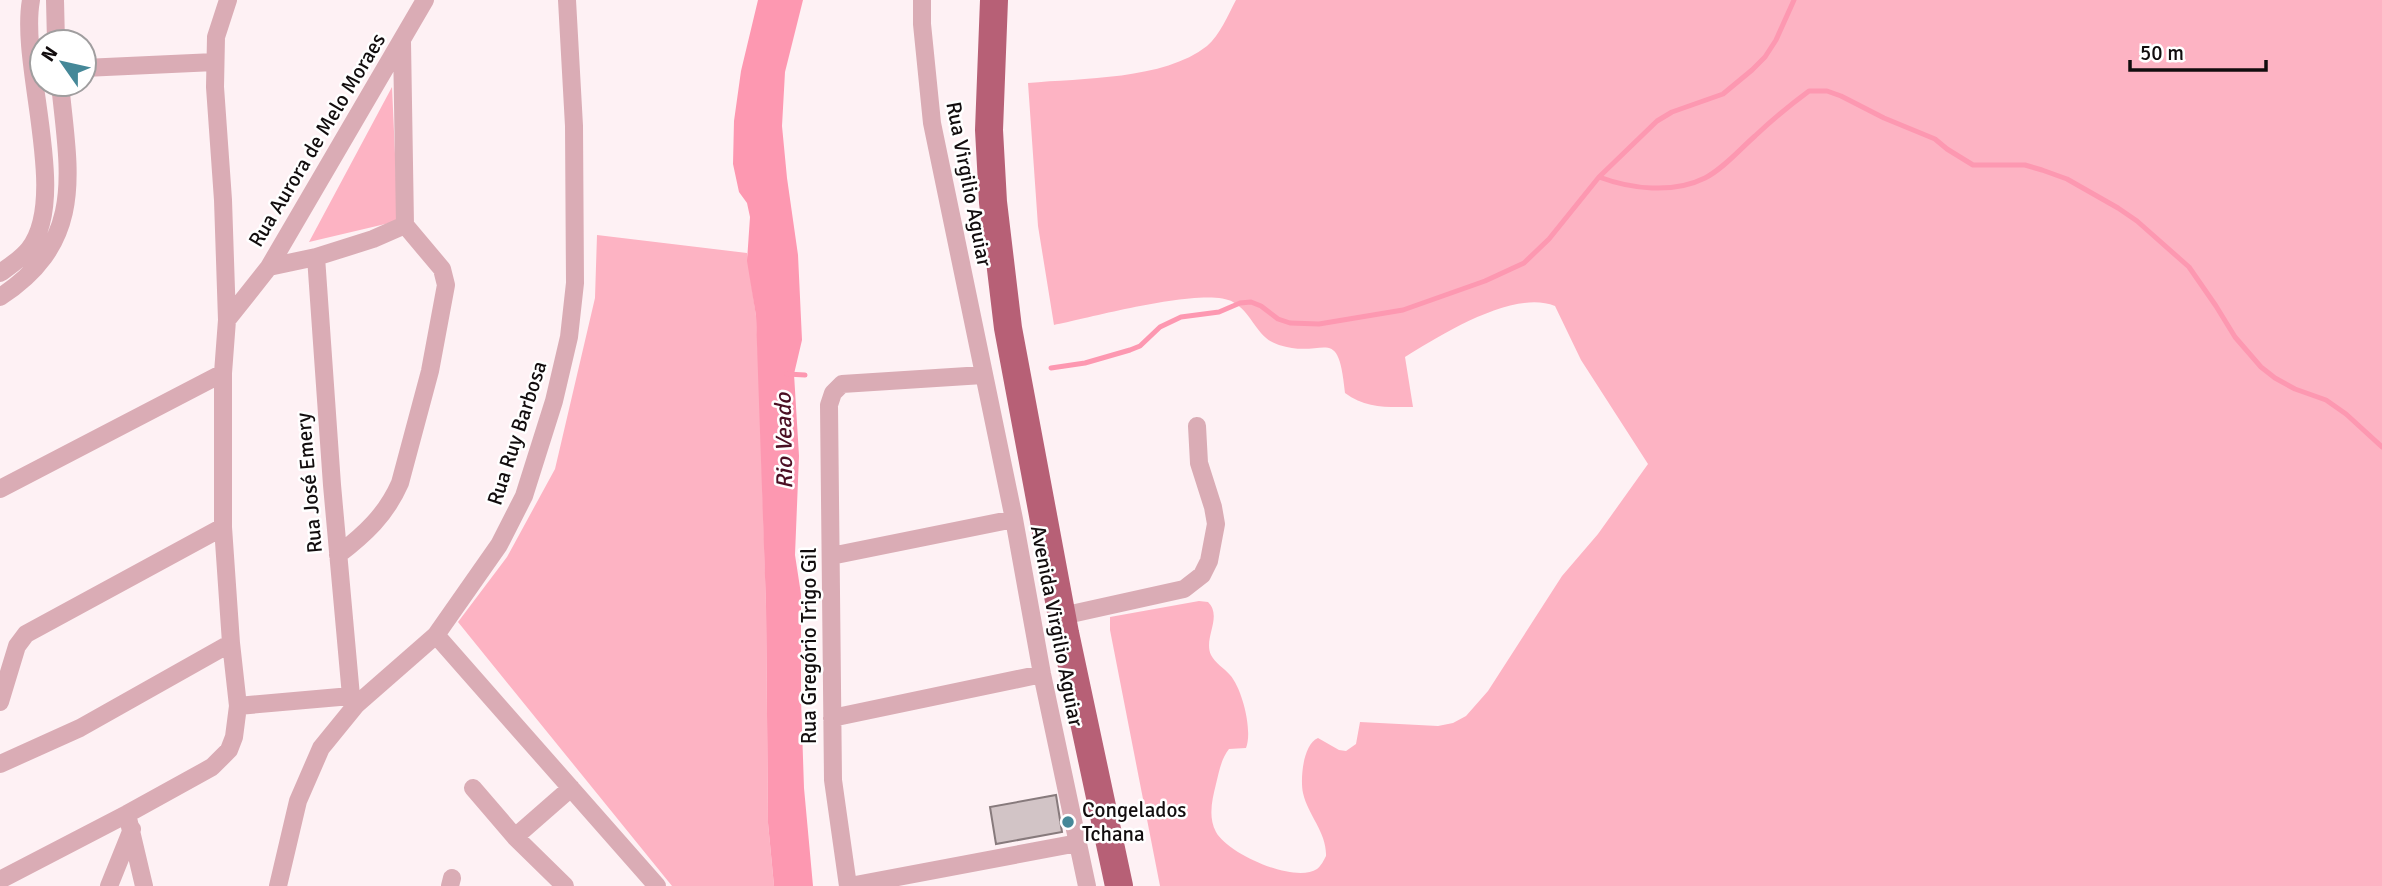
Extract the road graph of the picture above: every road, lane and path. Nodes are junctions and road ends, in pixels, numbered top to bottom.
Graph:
1 (31, 0) edge
2 (55, 0) edge
3 (228, 0) edge
4 (425, 0) edge
5 (567, 0) edge
6 (922, 0) edge
7 (994, 0) edge
8 (29, 28) edge
9 (56, 28) edge
10 (402, 42) junction
11 (215, 62) junction
12 (98, 67) edge
13 (40, 98) edge
14 (61, 98) edge
15 (405, 225) junction
16 (316, 257) junction
17 (269, 267) junction
18 (0, 274) edge
19 (0, 297) edge
20 (228, 320) junction
21 (223, 373) junction
22 (983, 375) junction
23 (1197, 426) dead end
24 (0, 489) edge
25 (1014, 519) junction
26 (223, 527) junction
27 (338, 555) junction
28 (831, 556) junction
29 (1062, 616) junction
30 (436, 635) junction
31 (231, 643) junction
32 (1042, 674) junction
33 (354, 700) junction
34 (0, 702) edge
35 (238, 706) junction
36 (832, 718) junction
37 (0, 764) edge
38 (473, 788) dead end
39 (571, 788) junction
40 (129, 822) junction
41 (515, 837) junction
42 (1078, 843) junction
43 (0, 880) edge
44 (109, 886) edge
45 (144, 886) edge
46 (278, 886) edge
47 (565, 886) edge
48 (657, 886) edge
49 (849, 886) edge
50 (1087, 886) edge
51 (1119, 886) edge

1 - 8 street
2 - 9 street
3 - 11 street
4 - 10 street, Rua Aurora de Melo Moraes
5 - 30 street, Rua Ruy Barbosa
6 - 22 street, Rua Virgilio Aguiar
7 - 29 highway
10 - 15 street
10 - 17 street, Rua Aurora de Melo Moraes
11 - 12 street
11 - 20 street
13 - 18 street
14 - 19 street
15 - 16 street, Rua Aurora de Melo Moraes
15 - 27 street
16 - 17 street, Rua Aurora de Melo Moraes
16 - 27 street, Rua José Emery
17 - 20 street, Rua Aurora de Melo Moraes
20 - 21 street
21 - 24 street
21 - 26 street
22 - 25 street, Avenida Virgilio Aguiar
22 - 28 street, Rua Gregório Trigo Gil
23 - 29 street
25 - 28 street
25 - 32 street, Avenida Virgilio Aguiar
26 - 31 street
26 - 34 street
27 - 33 street, Rua José Emery
28 - 36 street, Rua Gregório Trigo Gil
29 - 51 highway
30 - 33 street, Rua Ruy Barbosa
30 - 39 street
31 - 35 street
31 - 37 street
32 - 36 street
32 - 42 street, Avenida Virgilio Aguiar
33 - 35 street
33 - 46 street, Rua Ruy Barbosa
35 - 40 street
36 - 49 street, Rua Gregório Trigo Gil
38 - 41 street
39 - 41 street
39 - 48 street
40 - 43 street
40 - 44 street
40 - 45 street
41 - 47 street
42 - 49 street
42 - 50 street, Avenida Virgilio Aguiar

